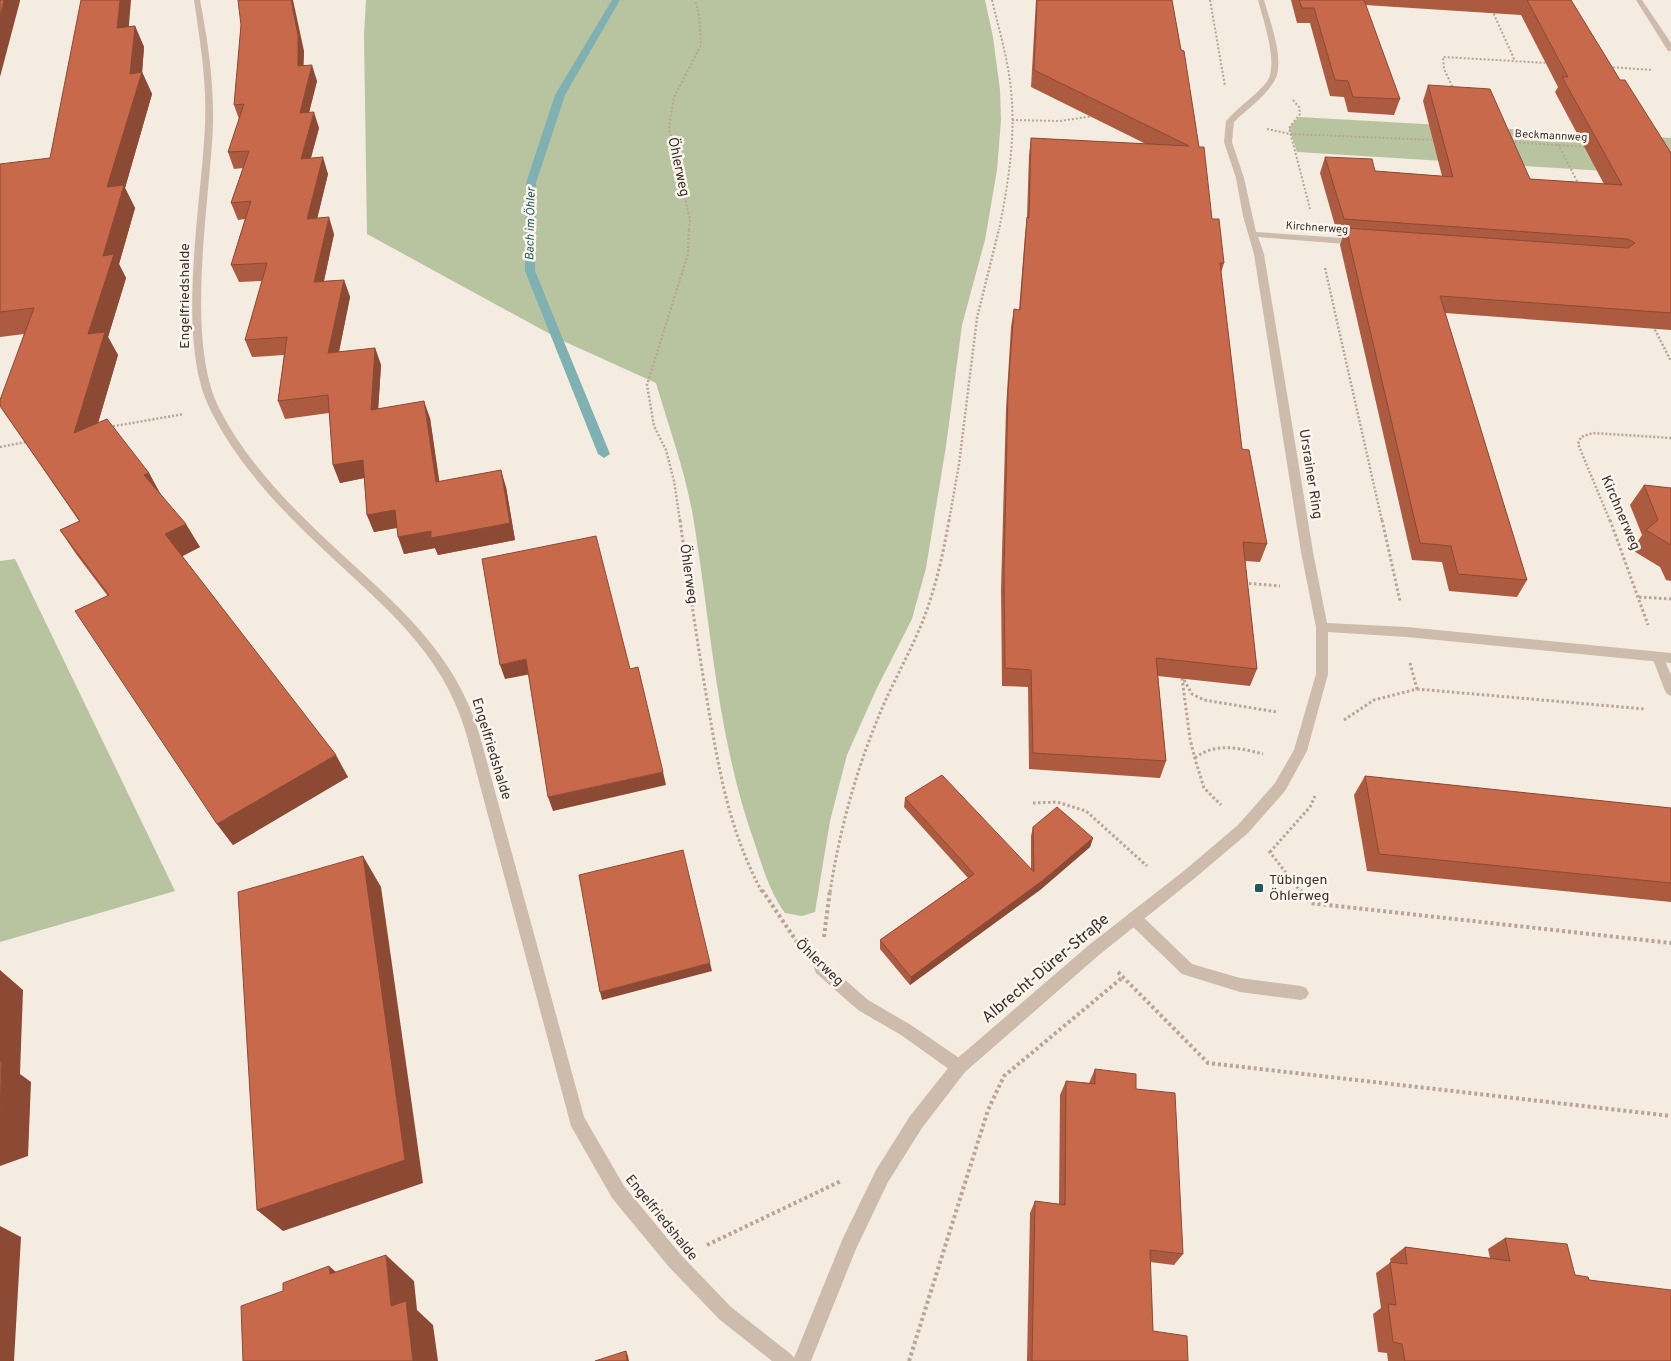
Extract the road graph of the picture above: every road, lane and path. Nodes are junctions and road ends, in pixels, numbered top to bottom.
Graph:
1 (197, 0) edge
2 (695, 0) edge
3 (992, 0) edge
4 (1210, 0) edge
5 (1261, 0) edge
6 (1639, 0) edge
7 (1491, 8) dead end
8 (1671, 49) edge
9 (1220, 58) dead end
10 (1516, 61) junction
11 (1554, 64) edge
12 (1603, 67) edge
13 (1661, 70) dead end
14 (1270, 83) junction
15 (1454, 90) edge
16 (1094, 116) edge
17 (1012, 120) junction
18 (1230, 121) junction
19 (1290, 134) junction
20 (1444, 140) edge
21 (1510, 142) edge
22 (1558, 144) junction
23 (1595, 147) edge
24 (1580, 186) edge
25 (1252, 234) junction
26 (1319, 239) junction
27 (1367, 243) edge
28 (1649, 319) edge
29 (1671, 360) edge
30 (214, 409) junction
31 (107, 428) edge
32 (1671, 438) edge
33 (29, 442) edge
34 (0, 447) edge
35 (1241, 583) edge
36 (1316, 588) junction
37 (1639, 597) junction
38 (1671, 599) edge
39 (1322, 626) junction
40 (1407, 632) junction
41 (1658, 656) junction
42 (1671, 658) edge
43 (1417, 688) junction
44 (1671, 691) edge
45 (1652, 710) dead end
46 (1310, 716) junction
47 (1342, 727) dead end
48 (1195, 759) junction
49 (1294, 762) junction
50 (1318, 791) dead end
51 (1033, 803) dead end
52 (1243, 829) junction
53 (1270, 852) junction
54 (1171, 889) junction
55 (1134, 918) junction
56 (1671, 943) edge
57 (1094, 950) junction
58 (821, 968) junction
59 (1123, 977) junction
60 (1301, 993) dead end
61 (959, 1067) junction
62 (1671, 1116) edge
63 (843, 1180) dead end
64 (675, 1261) junction
65 (786, 1361) edge
66 (802, 1361) edge
67 (909, 1361) edge

1 - 30 street, Engelfriedshalde
2 - 58 path, Öhlerweg
3 - 17 path
4 - 9 path
5 - 14 street
6 - 8 street
7 - 10 path
10 - 11 path
10 - 15 path
12 - 13 path
14 - 18 street
14 - 19 path
16 - 17 path
17 - 58 path
18 - 19 path
18 - 25 street, Ursrainer Ring
19 - 20 path
19 - 26 path
21 - 22 path, Beckmannweg
22 - 23 path, Beckmannweg
22 - 24 path
25 - 26 street, Kirchnerweg
25 - 36 street, Ursrainer Ring
26 - 27 street, Kirchnerweg
26 - 40 path
28 - 29 path
30 - 31 path
30 - 64 street, Engelfriedshalde
32 - 37 path, Kirchnerweg
33 - 34 path
35 - 36 path
36 - 39 street, Ursrainer Ring
37 - 38 path
37 - 41 path, Kirchnerweg
39 - 40 street
39 - 46 street, Albrecht-Dürer-Straße
40 - 41 street
40 - 43 path
41 - 42 street
41 - 44 street
43 - 45 path
43 - 47 path
46 - 48 path
46 - 49 street, Albrecht-Dürer-Straße
48 - 49 path
48 - 52 path
49 - 52 street, Albrecht-Dürer-Straße
50 - 53 path
51 - 54 path
52 - 53 path
52 - 54 street, Albrecht-Dürer-Straße
53 - 56 path
54 - 55 street, Albrecht-Dürer-Straße
55 - 57 street, Albrecht-Dürer-Straße
55 - 60 street
57 - 59 path
57 - 61 street, Albrecht-Dürer-Straße
58 - 61 street, Öhlerweg
59 - 62 path
59 - 67 path
61 - 66 street, Albrecht-Dürer-Straße
63 - 64 path
64 - 65 street, Engelfriedshalde

